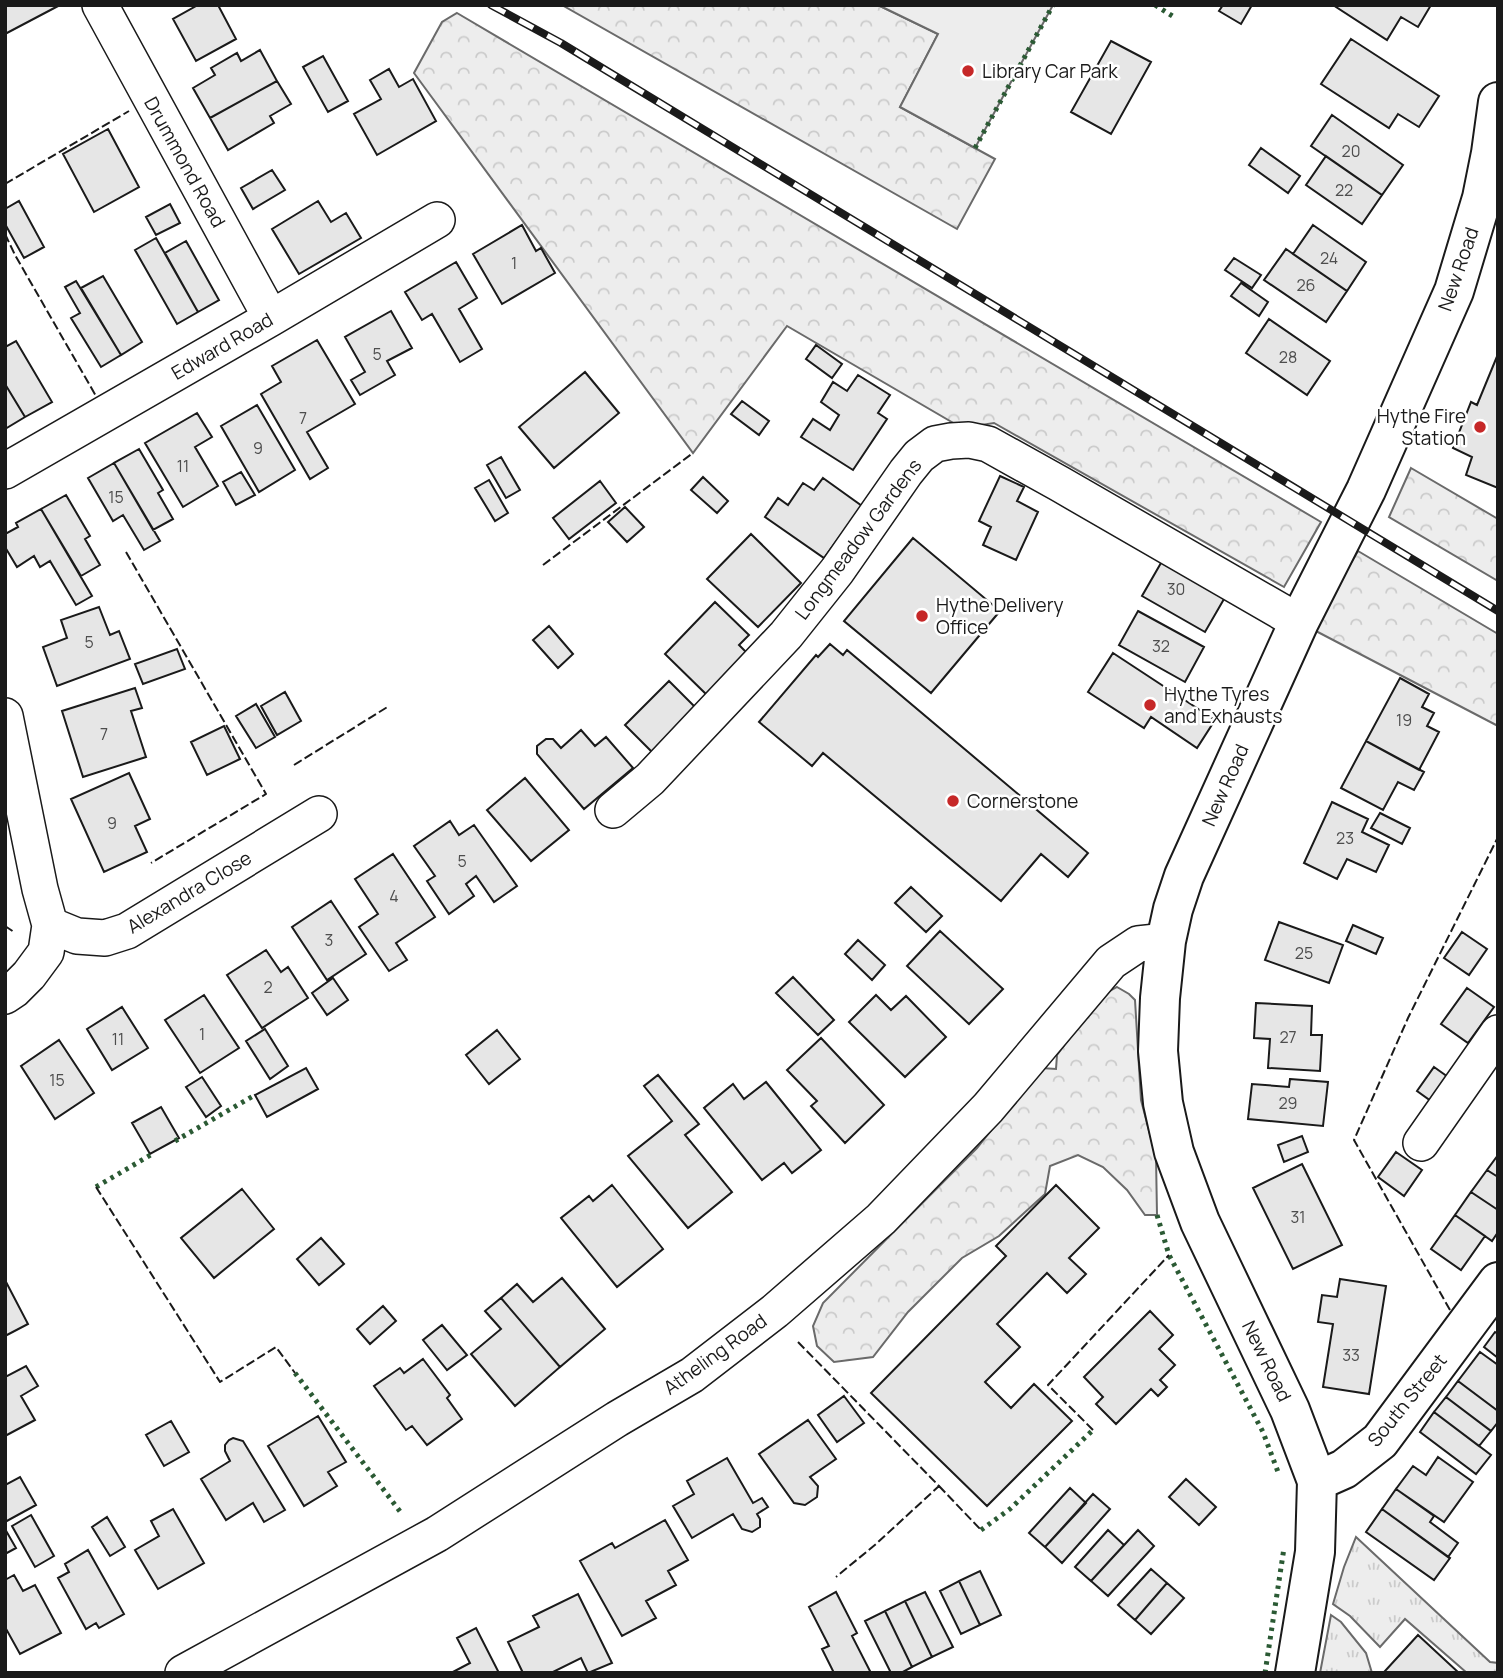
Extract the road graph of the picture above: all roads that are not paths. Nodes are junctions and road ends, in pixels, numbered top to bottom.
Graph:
1 (100, 5) edge
2 (1498, 102) edge
3 (1490, 202) edge
4 (437, 220) dead end
5 (271, 318) junction
6 (5, 471) edge
7 (1299, 622) junction
8 (5, 716) edge
9 (613, 810) dead end
10 (319, 814) dead end
11 (50, 925) junction
12 (1166, 941) junction
13 (5, 996) edge
14 (1498, 1033) edge
15 (1421, 1143) dead end
16 (1498, 1282) edge
17 (1318, 1481) junction
18 (183, 1673) edge
19 (1295, 1673) edge

1 - 5 street, Drummond Road
2 - 3 street, New Road
3 - 7 street, New Road
4 - 5 street, Edward Road
5 - 6 street, Edward Road
7 - 9 street, Longmeadow Gardens
7 - 12 street, New Road
8 - 11 street
10 - 11 street, Alexandra Close
11 - 13 street
12 - 17 street, New Road
12 - 18 street, Atheling Road
14 - 15 street
16 - 17 street, South Street
17 - 19 street

